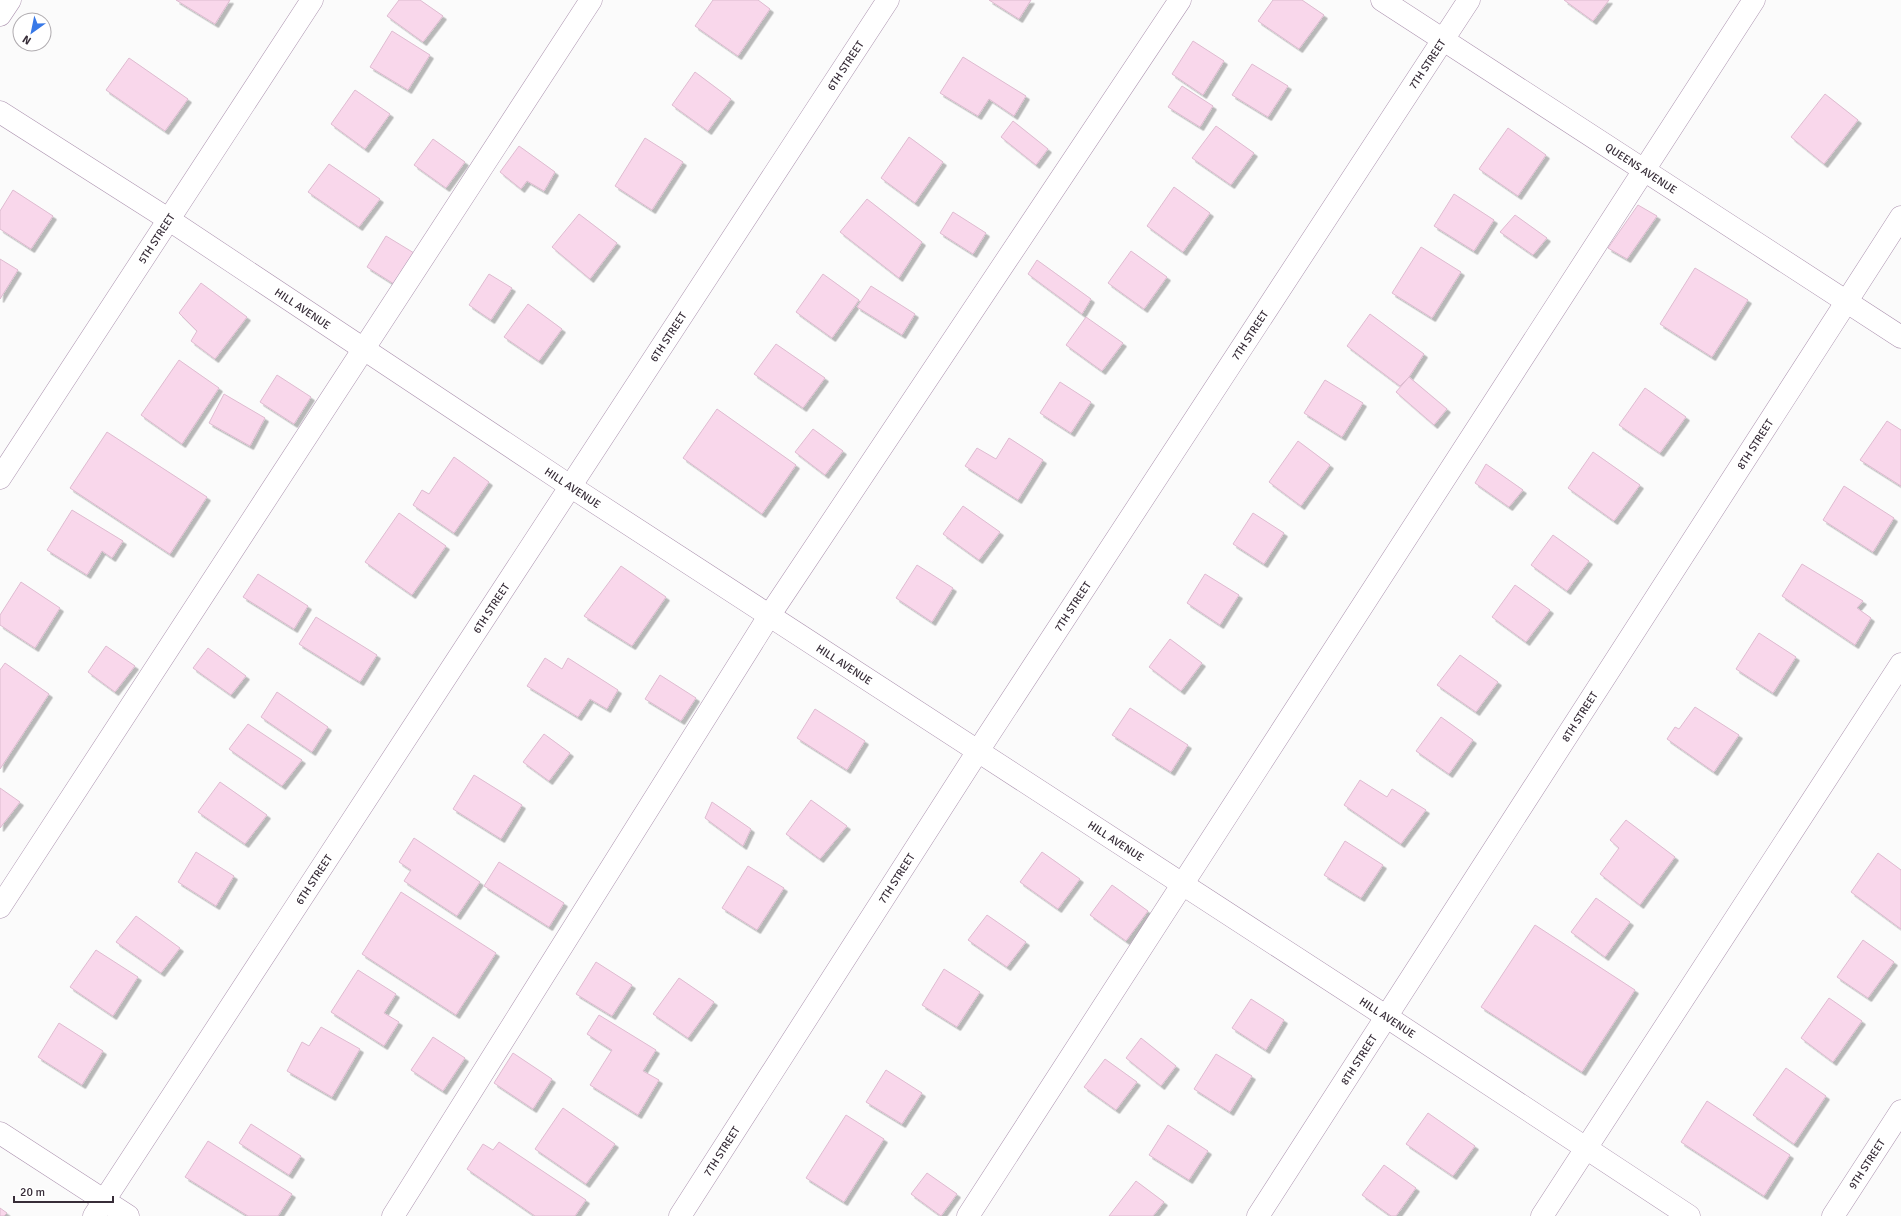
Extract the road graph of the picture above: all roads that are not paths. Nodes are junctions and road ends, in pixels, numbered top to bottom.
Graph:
1 (10, 0) edge
2 (312, 0) edge
3 (591, 0) edge
4 (888, 0) edge
5 (1180, 0) edge
6 (1382, 0) edge
7 (1469, 0) edge
8 (1754, 0) edge
9 (0, 15) edge
10 (1443, 40) junction
11 (0, 112) edge
12 (1644, 170) junction
13 (1901, 217) edge
14 (168, 219) junction
15 (1847, 302) junction
16 (1901, 337) edge
17 (364, 349) junction
18 (0, 478) edge
19 (570, 486) junction
20 (769, 616) junction
21 (1901, 664) edge
22 (978, 751) junction
23 (1182, 884) junction
24 (0, 907) edge
25 (1387, 1017) junction
26 (1901, 1111) edge
27 (0, 1132) edge
28 (1586, 1148) junction
29 (99, 1208) edge
30 (128, 1216) edge
31 (393, 1216) edge
32 (680, 1216) edge
33 (968, 1216) edge
34 (1258, 1216) edge
35 (1542, 1216) edge
36 (1689, 1216) edge
37 (1833, 1216) edge

1 - 9 street
2 - 14 street, 5TH STREET
3 - 17 street
4 - 19 street, 6TH STREET
5 - 20 street
6 - 10 street, QUEENS AVENUE
7 - 10 street, 7TH STREET
8 - 12 street
10 - 12 street, QUEENS AVENUE
10 - 22 street, 7TH STREET
11 - 14 street, HILL AVENUE
12 - 15 street, QUEENS AVENUE
12 - 23 street
13 - 15 street, 8TH STREET
14 - 17 street, HILL AVENUE
14 - 18 street, 5TH STREET
15 - 16 street, QUEENS AVENUE
15 - 25 street, 8TH STREET
17 - 19 street, HILL AVENUE
17 - 24 street
19 - 20 street, HILL AVENUE
19 - 29 street, 6TH STREET
20 - 22 street, HILL AVENUE
20 - 31 street
21 - 28 street
22 - 23 street, HILL AVENUE
22 - 32 street, 7TH STREET
23 - 25 street, HILL AVENUE
23 - 33 street
25 - 28 street, HILL AVENUE
25 - 34 street, 8TH STREET
26 - 37 street, 9TH STREET
27 - 29 street
28 - 35 street
28 - 36 street, HILL AVENUE
29 - 30 street

